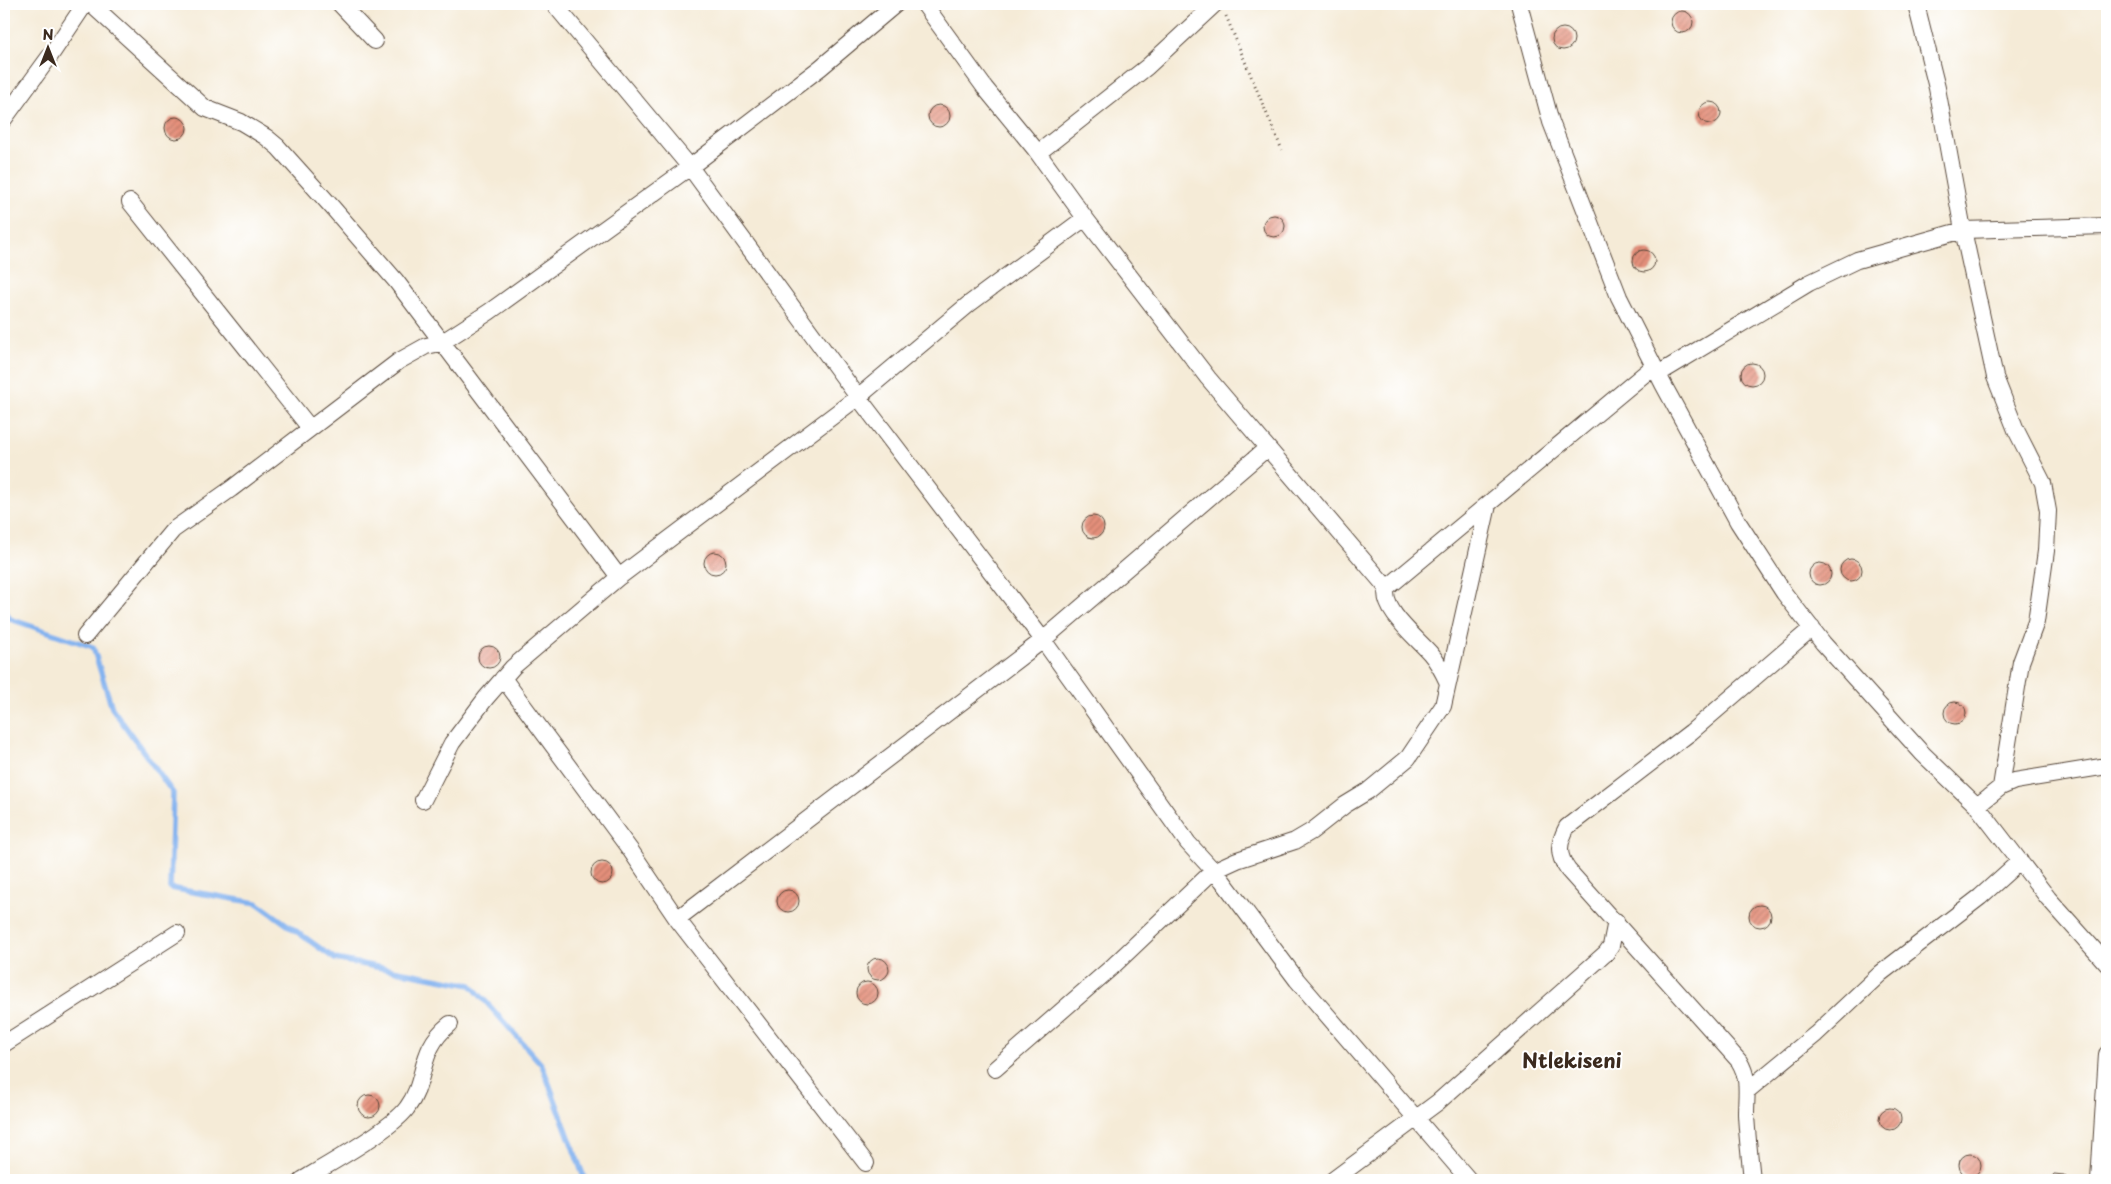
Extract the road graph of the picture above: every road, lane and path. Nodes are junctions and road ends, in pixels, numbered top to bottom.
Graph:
1 (85, 4) edge
2 (91, 4) edge
3 (340, 4) edge
4 (554, 4) edge
5 (896, 4) edge
6 (924, 4) edge
7 (1519, 4) edge
8 (1916, 4) edge
9 (1220, 8) edge
10 (375, 41) dead end
11 (4, 119) edge
12 (1282, 150) dead end
13 (1038, 153) junction
14 (690, 167) junction
15 (130, 202) dead end
16 (1084, 218) junction
17 (2107, 226) edge
18 (1963, 230) junction
19 (441, 343) junction
20 (1656, 370) junction
21 (858, 397) junction
22 (310, 428) junction
23 (1266, 449) junction
24 (1488, 505) junction
25 (619, 577) junction
26 (1386, 588) junction
27 (1812, 628) junction
28 (84, 636) dead end
29 (1043, 640) junction
30 (503, 678) junction
31 (1448, 683) junction
32 (2107, 766) edge
33 (2001, 787) junction
34 (423, 800) dead end
35 (1977, 806) junction
36 (2020, 862) junction
37 (1213, 871) junction
38 (677, 919) junction
39 (1616, 921) junction
40 (177, 933) dead end
41 (2107, 967) edge
42 (450, 1024) dead end
43 (4, 1044) edge
44 (2107, 1054) edge
45 (995, 1069) dead end
46 (1748, 1090) junction
47 (1417, 1118) junction
48 (866, 1163) dead end
49 (302, 1180) edge
50 (1333, 1180) edge
51 (1469, 1180) edge
52 (1752, 1180) edge
53 (2099, 1180) edge

1 - 11 street
2 - 19 street
3 - 10 street
4 - 14 street
5 - 14 street
6 - 13 street
7 - 20 street
8 - 18 street
9 - 12 path
9 - 13 street
13 - 16 street
14 - 19 street
14 - 21 street
15 - 22 street
16 - 21 street
16 - 23 street
17 - 18 street
18 - 20 street
18 - 33 street
19 - 22 street
19 - 25 street
20 - 24 street
20 - 27 street
21 - 25 street
21 - 29 street
22 - 28 street
23 - 26 street
23 - 29 street
24 - 26 street
24 - 31 street
25 - 30 street
26 - 31 street
27 - 35 street
27 - 39 street
29 - 37 street
29 - 38 street
30 - 34 street
30 - 38 street
31 - 37 street
32 - 33 street
33 - 35 street
35 - 36 street
36 - 41 street
36 - 46 street
37 - 45 street
37 - 47 street
38 - 48 street
39 - 46 street
39 - 47 street
40 - 43 street
42 - 49 street
44 - 53 street
46 - 52 street
47 - 50 street
47 - 51 street

